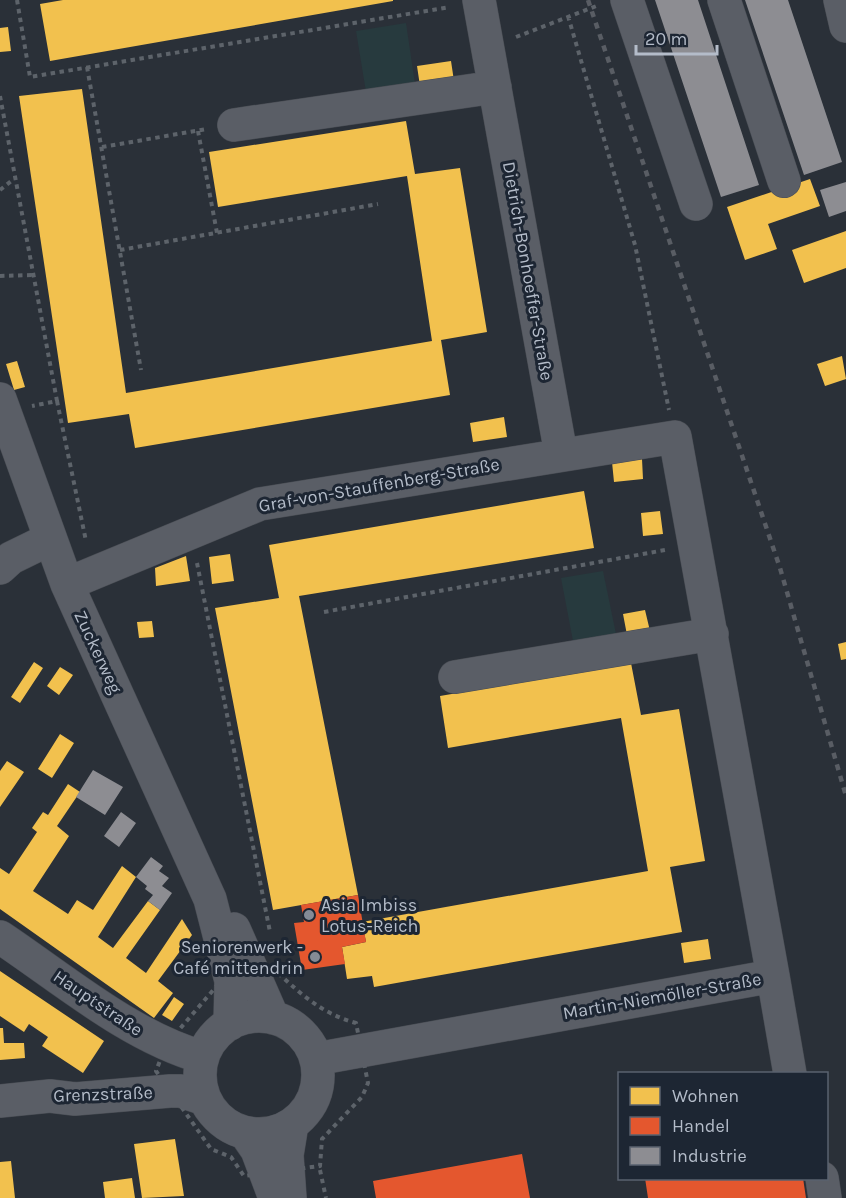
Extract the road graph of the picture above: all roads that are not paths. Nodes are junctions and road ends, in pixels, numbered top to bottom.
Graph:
1 (724, 0) edge
2 (840, 0) edge
3 (479, 1) edge
4 (614, 2) edge
5 (846, 26) edge
6 (495, 87) junction
7 (234, 125) road end
8 (784, 181) dead end
9 (696, 204) dead end
10 (2, 406) edge
11 (561, 454) junction
12 (50, 539) junction
13 (0, 568) edge
14 (79, 579) junction
15 (712, 634) junction
16 (455, 677) dead end
17 (210, 899) junction
18 (0, 937) edge
19 (773, 976) junction
20 (273, 1018) junction
21 (230, 1024) junction
22 (202, 1057) junction
23 (316, 1059) junction
24 (790, 1072) edge
25 (205, 1099) junction
26 (0, 1101) edge
27 (292, 1124) junction
28 (246, 1134) junction
29 (822, 1180) edge
30 (295, 1183) edge
31 (275, 1198) edge
32 (825, 1198) edge

1 - 8 street
2 - 5 street
3 - 6 street, Dietrich-Bonhoeffer-Straße
4 - 9 street
6 - 7 street
6 - 11 street, Dietrich-Bonhoeffer-Straße
10 - 12 street, Zuckerweg
11 - 14 street, Graf-von-Stauffenberg-Straße
11 - 15 street, Martin-Niemöller-Straße
12 - 13 street
12 - 14 street, Zuckerweg
14 - 17 street, Zuckerweg
15 - 16 street
15 - 19 street, Martin-Niemöller-Straße
17 - 20 street, Zuckerweg
17 - 21 street, Zuckerweg
18 - 22 street, Hauptstraße
19 - 23 street, Martin-Niemöller-Straße
19 - 24 street
20 - 21 street
20 - 23 street
21 - 22 street
22 - 25 street
23 - 27 street
25 - 26 street, Grenzstraße
25 - 28 street
27 - 28 street
27 - 30 street
28 - 31 street
29 - 32 street

